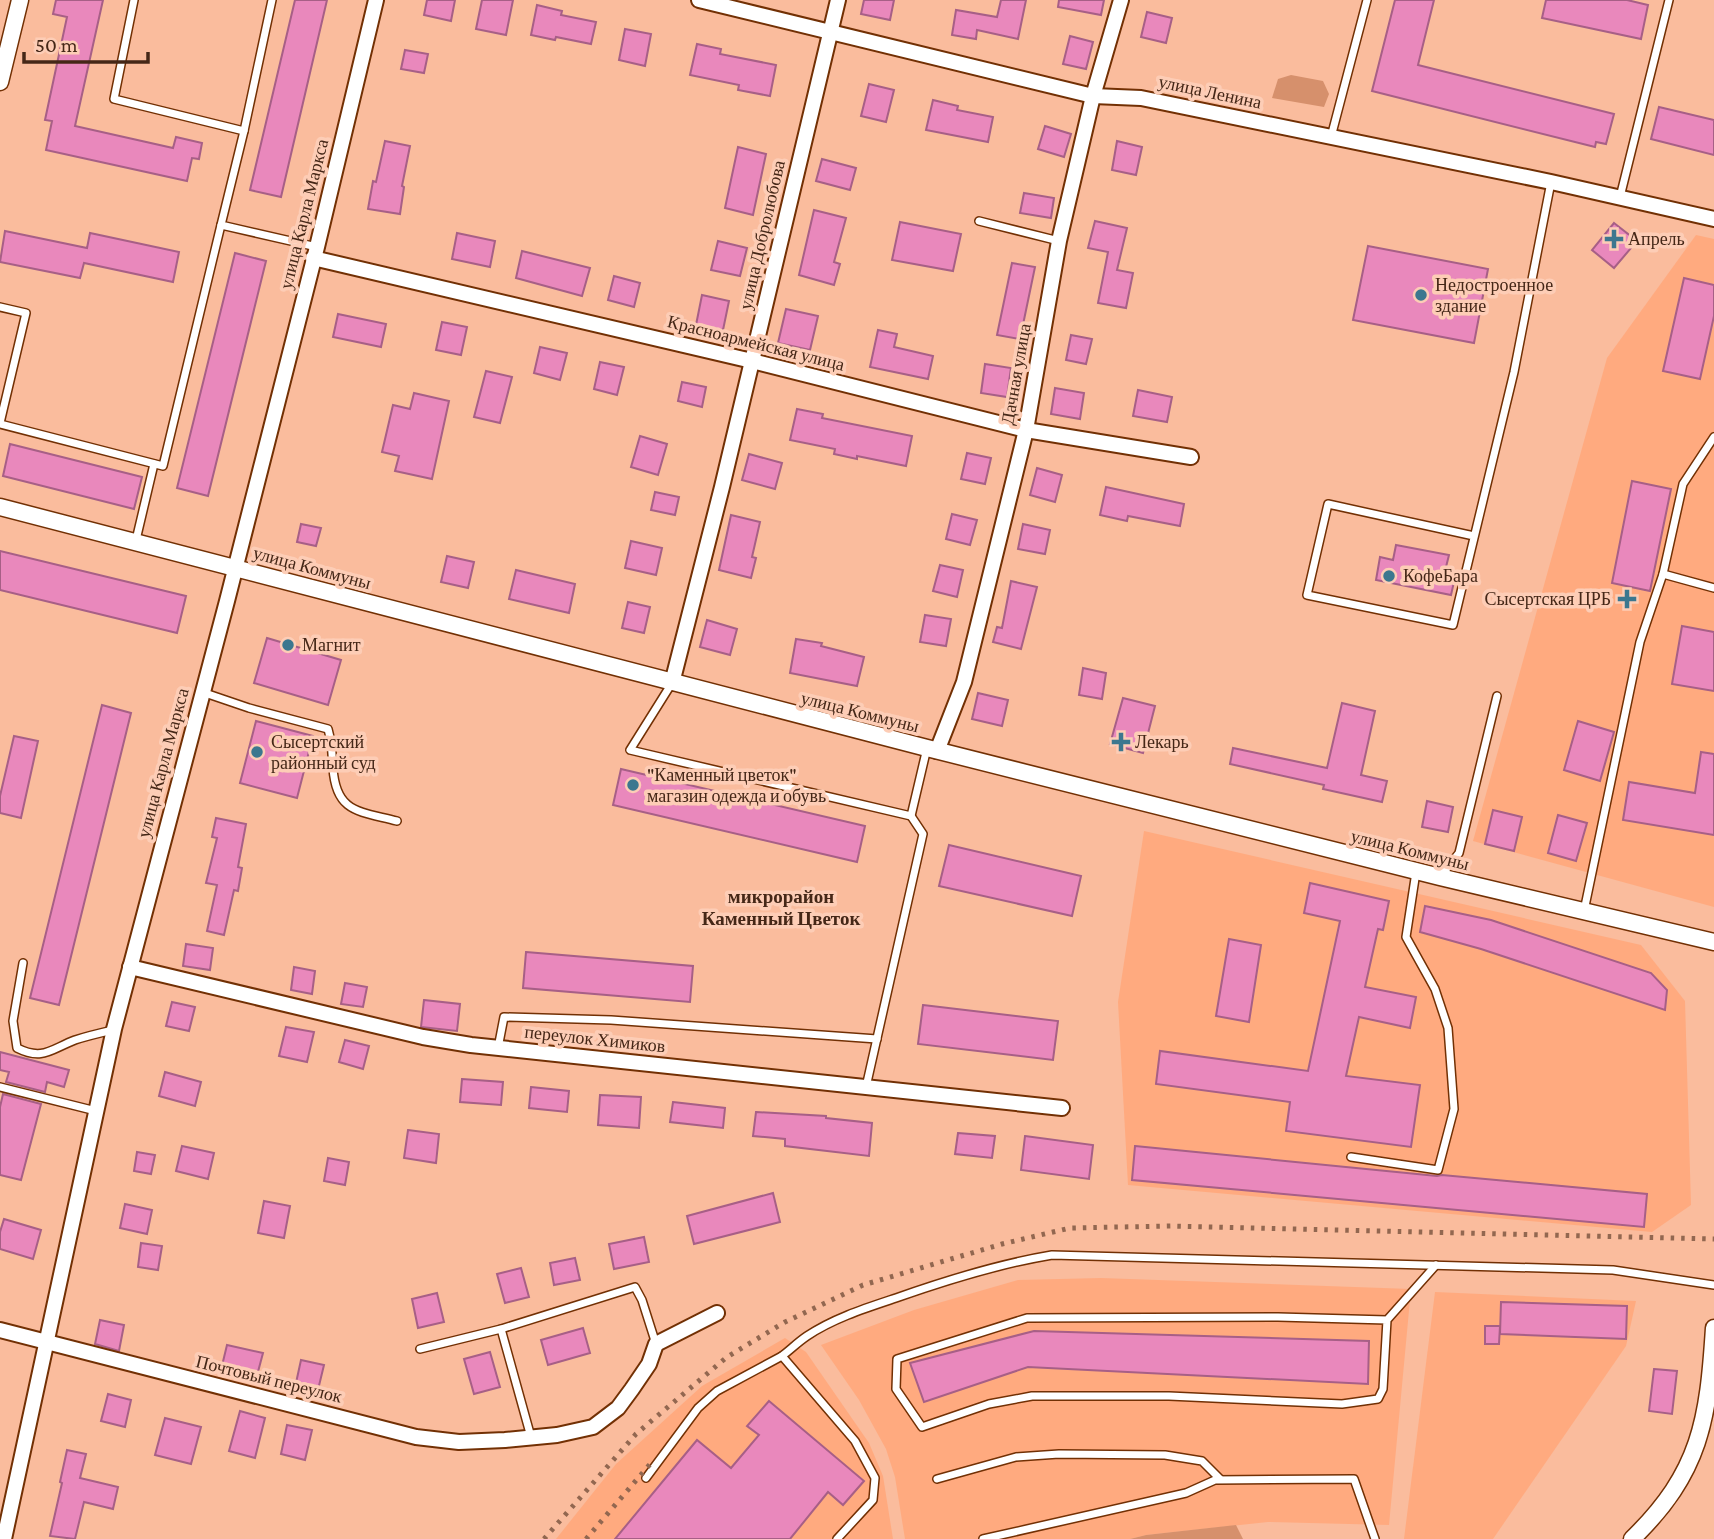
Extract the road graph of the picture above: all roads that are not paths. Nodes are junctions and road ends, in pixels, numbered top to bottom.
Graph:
1 (20, 0) edge
2 (134, 0) edge
3 (272, 0) edge
4 (376, 0) edge
5 (699, 0) edge
6 (838, 0) edge
7 (1121, 0) edge
8 (1367, 0) edge
9 (1669, 0) edge
10 (830, 31) junction
11 (0, 82) edge
12 (1093, 96) junction
13 (244, 131) junction
14 (1331, 137) junction
15 (1551, 182) junction
16 (1620, 198) junction
17 (1714, 219) edge
18 (979, 221) dead end
19 (221, 225) junction
20 (1059, 241) junction
21 (315, 253) junction
22 (0, 307) edge
23 (752, 361) junction
24 (0, 424) edge
25 (1026, 430) junction
26 (1714, 436) edge
27 (1191, 457) dead end
28 (154, 464) junction
29 (0, 507) edge
30 (1474, 536) junction
31 (136, 540) junction
32 (234, 568) junction
33 (1663, 574) junction
34 (1714, 588) edge
35 (672, 683) junction
36 (201, 691) junction
37 (1497, 696) dead end
38 (932, 750) junction
39 (911, 816) junction
40 (397, 821) dead end
41 (1416, 871) junction
42 (1440, 877) junction
43 (1584, 912) junction
44 (1714, 942) edge
45 (23, 963) dead end
46 (130, 967) junction
47 (114, 1029) junction
48 (877, 1039) junction
49 (498, 1048) junction
50 (0, 1087) edge
51 (866, 1087) junction
52 (1062, 1108) dead end
53 (97, 1111) junction
54 (1351, 1157) dead end
55 (1436, 1265) junction
56 (1714, 1285) edge
57 (717, 1313) dead end
58 (1387, 1320) junction
59 (1714, 1328) edge
60 (501, 1329) junction
61 (0, 1330) edge
62 (46, 1342) junction
63 (656, 1344) junction
64 (420, 1349) dead end
65 (1713, 1355) edge
66 (782, 1356) junction
67 (531, 1437) junction
68 (646, 1478) dead end
69 (937, 1479) dead end
70 (1220, 1479) junction
71 (1634, 1538) edge
72 (4, 1539) edge
73 (837, 1539) edge
74 (983, 1539) edge
75 (1374, 1539) edge

1 - 11 street
2 - 13 lane
3 - 13 lane
4 - 21 street, улица Карла Маркса
5 - 10 street, улица Ленина
6 - 10 street, улица Добролюбова
7 - 12 street, Дачная улица
8 - 14 lane
9 - 16 lane
10 - 12 street, улица Ленина
10 - 23 street, улица Добролюбова
12 - 14 street, улица Ленина
12 - 20 street, Дачная улица
13 - 19 lane
14 - 15 street, улица Ленина
15 - 16 street, улица Ленина
15 - 30 lane
16 - 17 street, улица Ленина
18 - 20 lane
19 - 21 lane
19 - 28 lane
20 - 25 street, Дачная улица
21 - 23 street, Красноармейская улица
21 - 32 street, улица Карла Маркса
22 - 24 lane
23 - 25 street, Красноармейская улица
23 - 35 street, улица Добролюбова
24 - 28 lane
25 - 27 street, Красноармейская улица
25 - 38 street, Дачная улица
26 - 33 lane
28 - 31 lane
29 - 31 street, улица Коммуны
30 - 30 lane
31 - 32 street, улица Коммуны
32 - 35 street, улица Коммуны
32 - 36 street, улица Карла Маркса
33 - 34 lane
33 - 43 lane
35 - 38 street, улица Коммуны
35 - 39 lane
36 - 40 lane
36 - 46 street, улица Карла Маркса
37 - 42 lane
38 - 39 lane
38 - 41 street, улица Коммуны
39 - 48 lane
41 - 42 street, улица Коммуны
41 - 54 lane
42 - 43 street, улица Коммуны
43 - 44 street, улица Коммуны
45 - 47 lane
46 - 47 street, улица Карла Маркса
46 - 49 street, переулок Химиков
47 - 53 street, улица Карла Маркса
48 - 49 lane
48 - 51 lane
49 - 51 street, переулок Химиков
50 - 53 lane
51 - 52 street, переулок Химиков
53 - 62 street, улица Карла Маркса
55 - 56 lane
55 - 58 lane
55 - 66 lane
57 - 63 street
58 - 58 lane
59 - 65 street
60 - 63 lane
60 - 64 lane
60 - 67 lane
61 - 62 street, Почтовый переулок
62 - 67 street, Почтовый переулок
62 - 72 street, улица Карла Маркса
63 - 67 street, Почтовый переулок
65 - 71 street
66 - 68 lane
66 - 73 lane
69 - 70 lane
70 - 74 lane
70 - 75 lane

